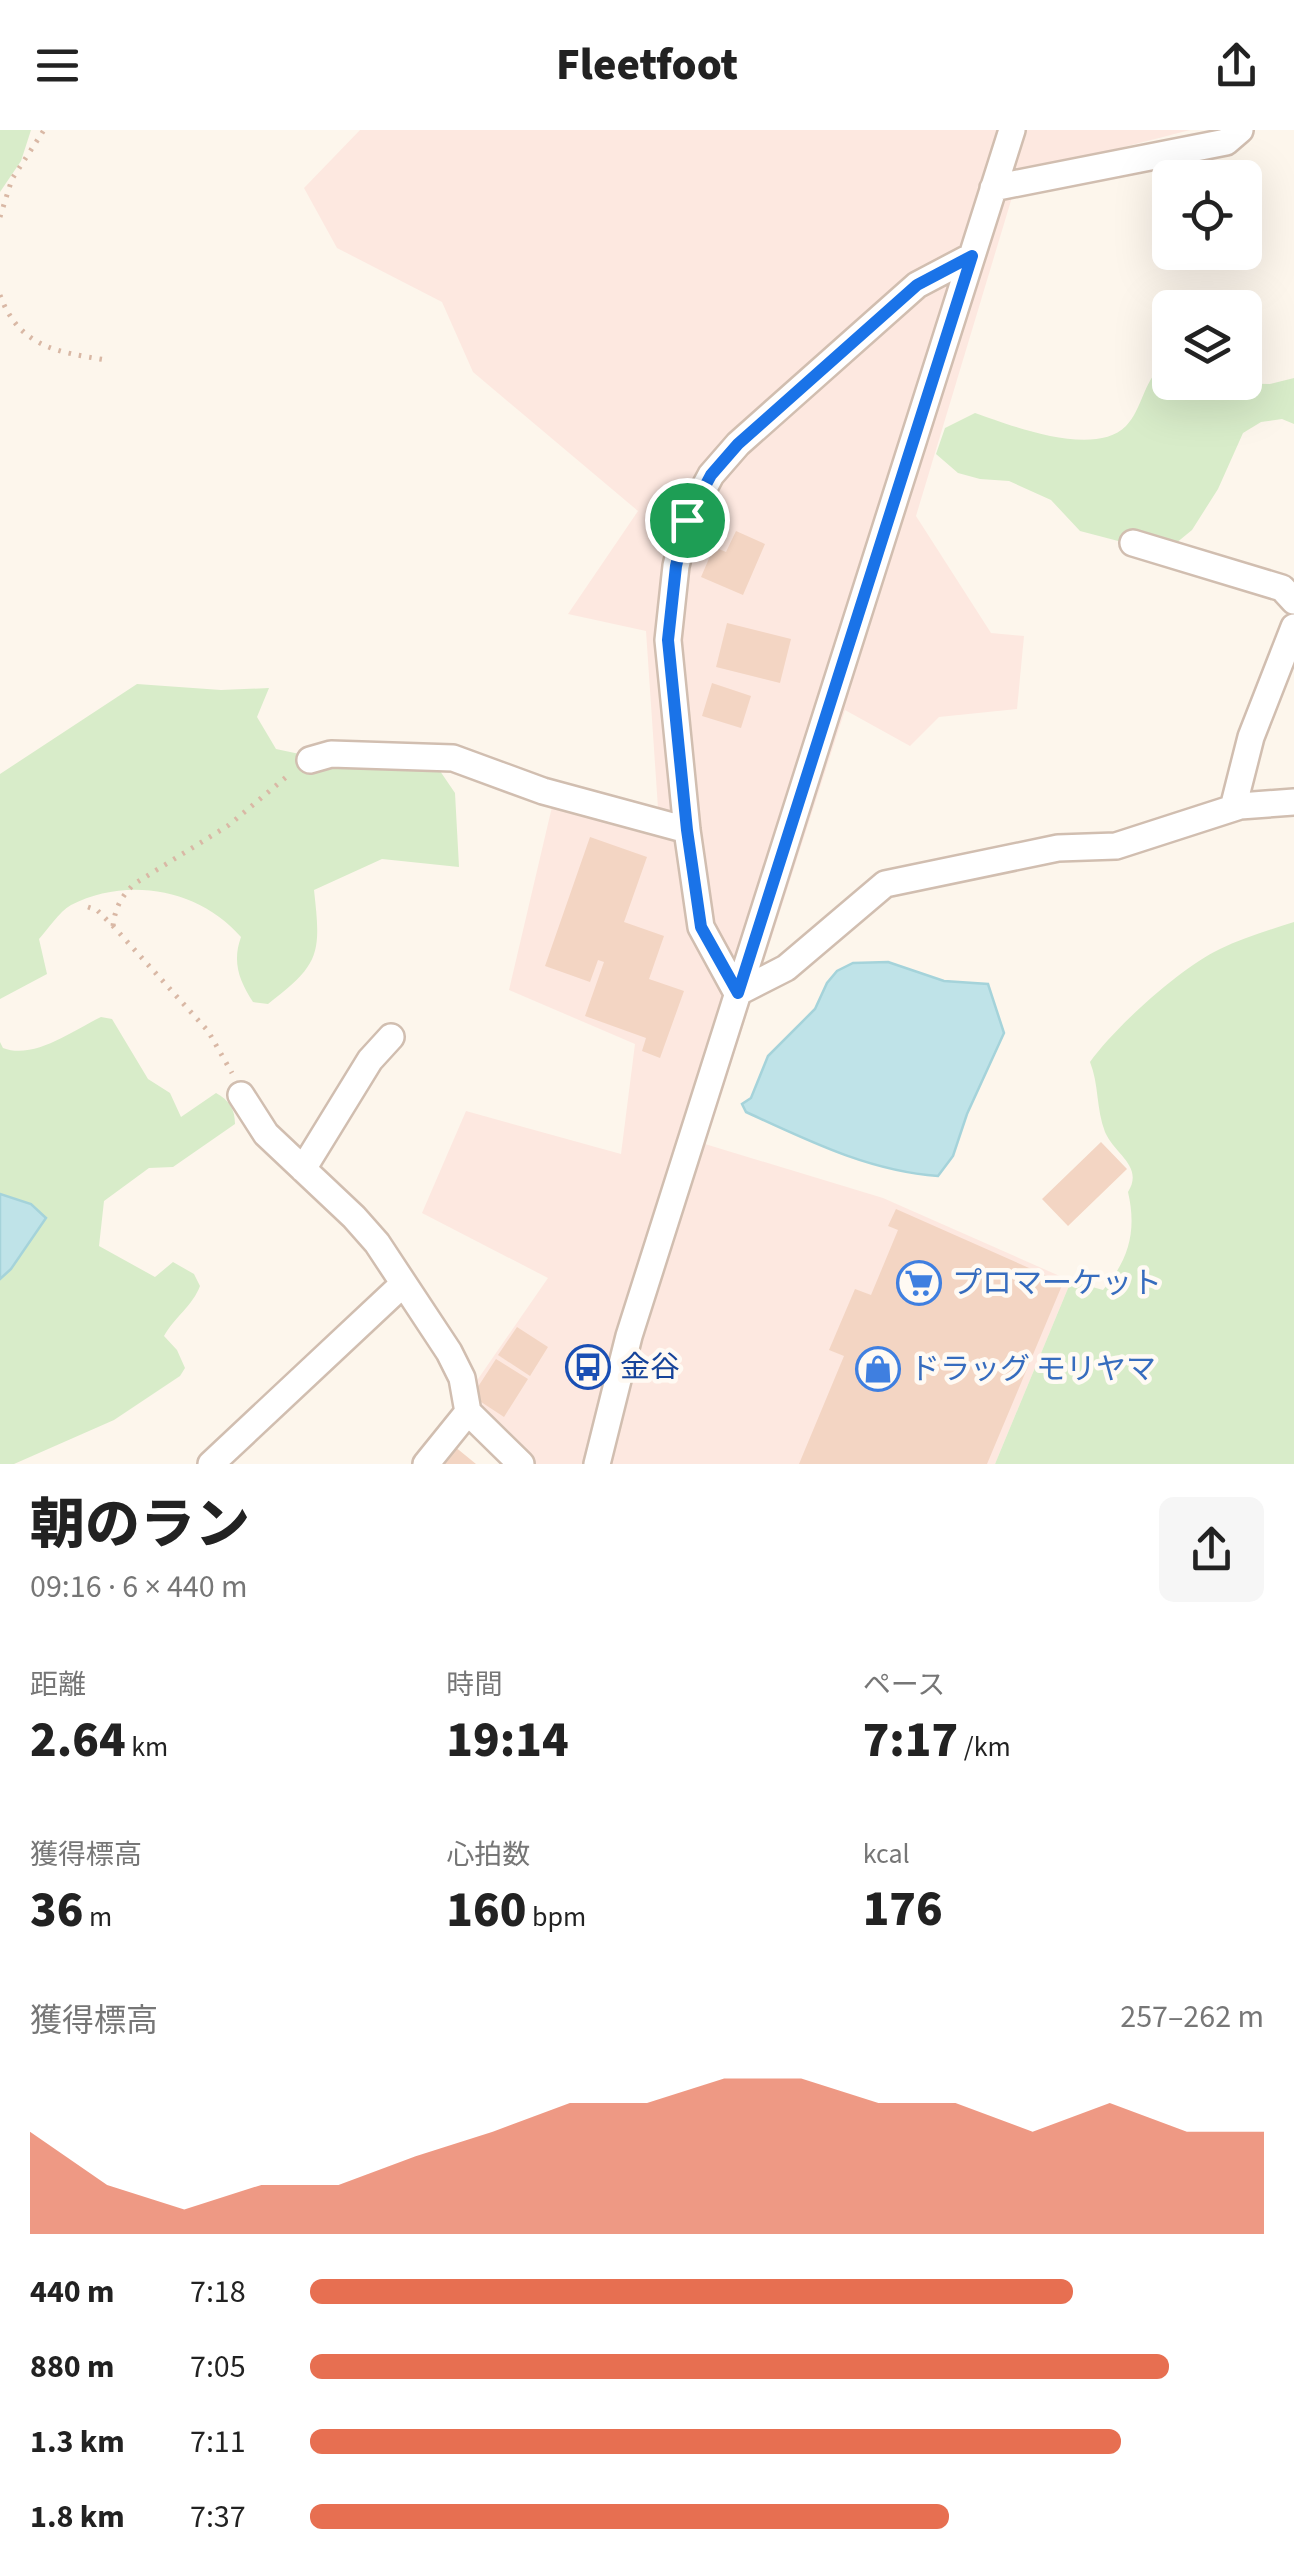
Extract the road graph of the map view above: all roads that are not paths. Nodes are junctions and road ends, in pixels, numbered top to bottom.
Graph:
1 (1012, 130) edge
2 (1240, 130) edge
3 (993, 188) junction
4 (972, 256) junction
5 (1132, 543) dead end
6 (1294, 601) edge
7 (1294, 627) edge
8 (310, 760) road end
9 (1294, 802) edge
10 (1233, 808) junction
11 (687, 830) junction
12 (738, 993) junction
13 (392, 1037) dead end
14 (241, 1096) road end
15 (302, 1169) junction
16 (402, 1285) junction
17 (468, 1412) junction
18 (211, 1464) edge
19 (426, 1464) edge
20 (521, 1464) edge
21 (597, 1464) edge

1 - 3 street
2 - 3 street
3 - 4 street
4 - 11 street
4 - 12 street
5 - 6 street
7 - 10 street
8 - 11 street
9 - 10 street
10 - 12 street
11 - 12 street
12 - 21 street
13 - 15 street
14 - 15 street
15 - 16 street
16 - 17 street
16 - 18 street
17 - 19 street
17 - 20 street

